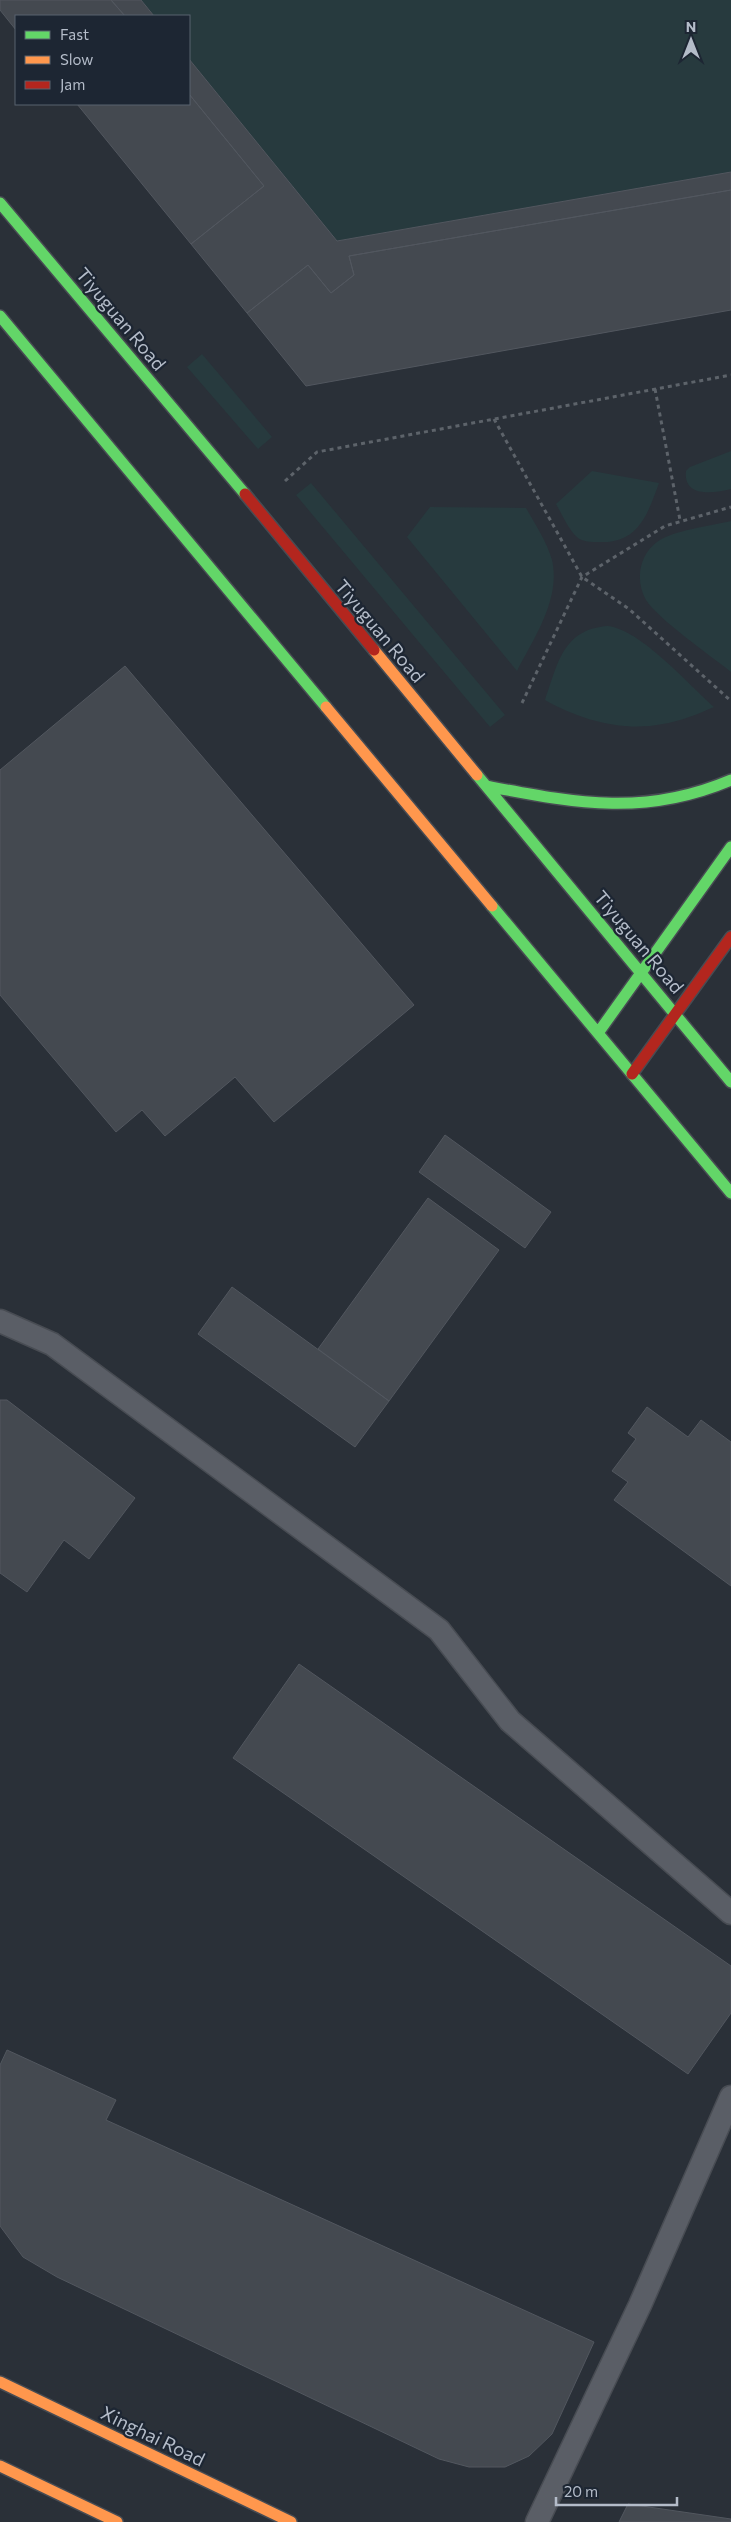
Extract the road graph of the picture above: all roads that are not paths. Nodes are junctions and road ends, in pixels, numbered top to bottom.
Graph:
1 (0, 203) edge
2 (0, 316) edge
3 (731, 780) edge
4 (486, 786) junction
5 (731, 846) edge
6 (731, 938) edge
7 (642, 973) junction
8 (676, 1014) junction
9 (598, 1033) junction
10 (632, 1074) junction
11 (731, 1082) edge
12 (731, 1193) edge
13 (0, 1321) edge
14 (731, 1913) edge
15 (731, 2097) edge
16 (0, 2382) edge
17 (0, 2466) edge
18 (117, 2522) edge
19 (291, 2522) edge
20 (536, 2522) edge

1 - 4 main road, Tiyuguan Road
2 - 9 main road
3 - 4 main road
4 - 7 main road, Tiyuguan Road
5 - 7 main road
6 - 8 main road
7 - 8 main road, Tiyuguan Road
7 - 9 main road
8 - 10 main road
8 - 11 main road, Tiyuguan Road
9 - 10 main road
10 - 12 main road
13 - 14 lane
15 - 20 lane
16 - 19 main road, Xinghai Road
17 - 18 main road

